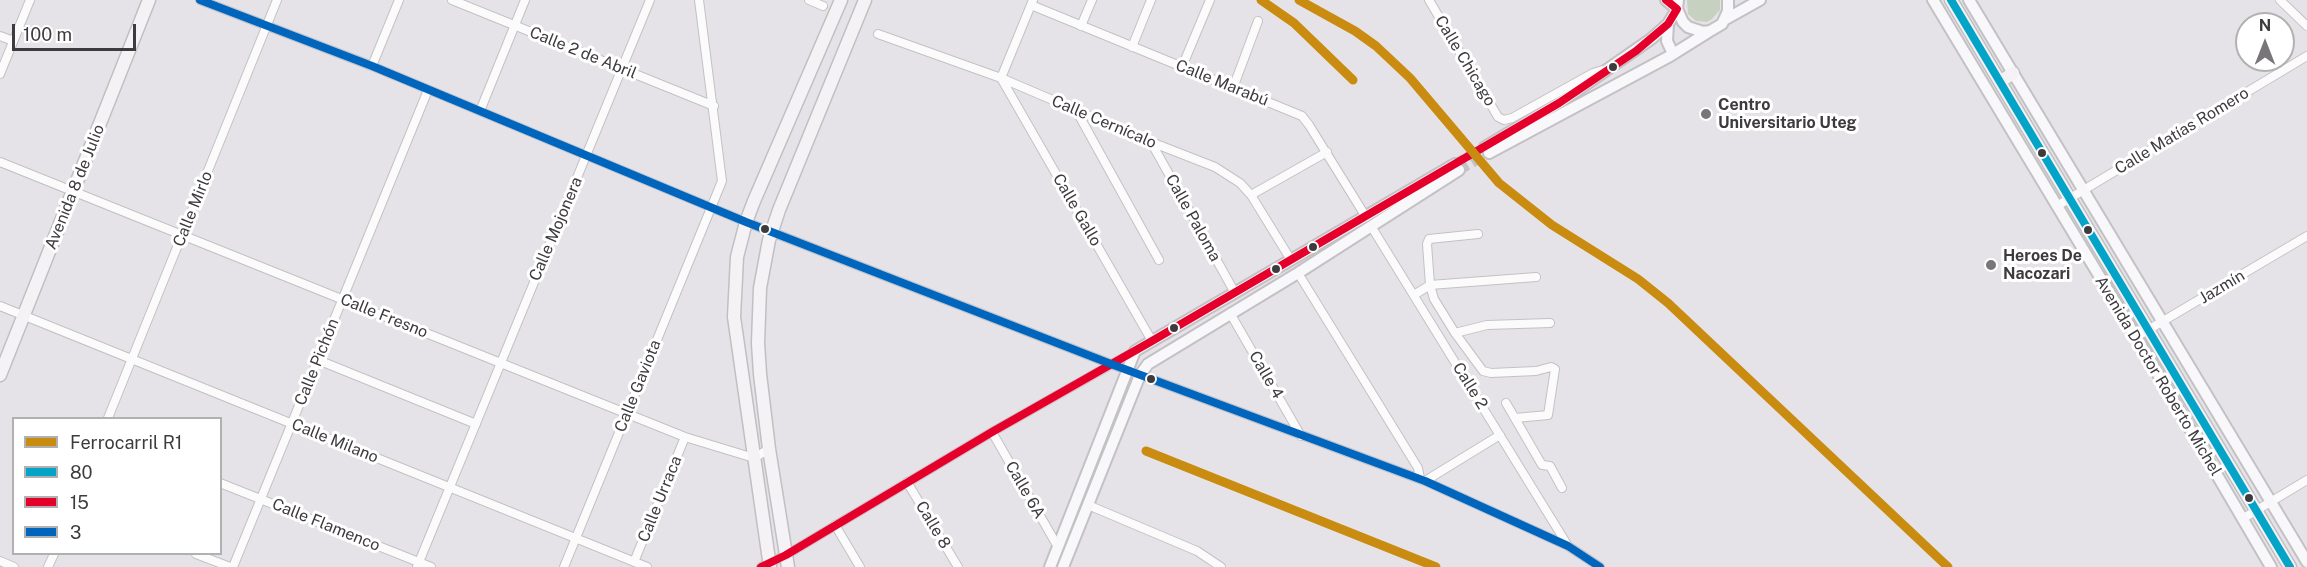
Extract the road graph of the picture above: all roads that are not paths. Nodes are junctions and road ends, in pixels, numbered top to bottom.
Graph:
1 (30, 0) edge
2 (149, 0) edge
3 (200, 0) edge
4 (277, 0) edge
5 (399, 0) edge
6 (452, 0) edge
7 (525, 0) edge
8 (650, 0) edge
9 (699, 0) edge
10 (809, 0) edge
11 (841, 0) edge
12 (865, 0) edge
13 (1092, 0) edge
14 (1151, 0) edge
15 (1210, 0) edge
16 (1429, 0) edge
17 (1666, 0) edge
18 (1728, 0) edge
19 (1760, 0) edge
20 (1933, 0) edge
21 (1951, 0) edge
22 (1969, 0) edge
23 (2280, 0) edge
24 (1032, 3) edge
25 (1678, 4) edge
26 (823, 6) dead end
27 (1726, 19) junction
28 (1258, 21) dead end
29 (1668, 24) junction
30 (267, 25) junction
31 (514, 25) junction
32 (1081, 26) junction
33 (2307, 27) edge
34 (1710, 31) junction
35 (878, 34) dead end
36 (0, 36) edge
37 (13, 41) junction
38 (1132, 46) junction
39 (1673, 54) junction
40 (2307, 56) edge
41 (372, 66) junction
42 (1613, 66) junction
43 (1182, 67) junction
44 (621, 69) junction
45 (2013, 73) junction
46 (0, 74) edge
47 (1001, 78) junction
48 (2000, 82) junction
49 (1233, 88) junction
50 (428, 90) junction
51 (714, 106) junction
52 (1076, 110) junction
53 (480, 111) junction
54 (1151, 142) junction
55 (1327, 152) junction
56 (587, 154) junction
57 (0, 162) edge
58 (1457, 167) tunnel mouth
59 (2084, 190) junction
60 (73, 192) junction
61 (1251, 195) junction
62 (2069, 199) junction
63 (711, 206) junction
64 (2057, 206) junction
65 (1369, 221) junction
66 (746, 222) junction
67 (772, 231) junction
68 (1478, 234) dead end
69 (183, 235) junction
70 (2307, 236) edge
71 (1160, 260) dead end
72 (1291, 260) junction
73 (1298, 273) junction
74 (1536, 277) dead end
75 (1430, 285) junction
76 (1235, 293) junction
77 (1414, 295) junction
78 (343, 299) junction
79 (0, 306) edge
80 (1230, 313) junction
81 (24, 315) junction
82 (2163, 322) junction
83 (1550, 323) dead end
84 (2148, 331) junction
85 (1455, 333) junction
86 (2136, 338) junction
87 (1152, 341) junction
88 (1135, 351) junction
89 (132, 358) junction
90 (318, 360) junction
91 (500, 362) junction
92 (1111, 364) junction
93 (1128, 370) junction
94 (0, 375) edge
95 (1140, 375) junction
96 (1506, 403) dead end
97 (627, 413) junction
98 (108, 417) edge
99 (1515, 418) junction
100 (292, 424) junction
101 (476, 424) junction
102 (992, 432) junction
103 (1500, 435) junction
104 (1301, 436) junction
105 (686, 437) junction
106 (769, 449) junction
107 (753, 458) junction
108 (1422, 480) junction
109 (2307, 480) edge
110 (907, 482) junction
111 (222, 484) edge
112 (450, 488) junction
113 (1562, 488) dead end
114 (261, 499) junction
115 (2271, 502) junction
116 (1088, 505) junction
117 (2256, 511) junction
118 (2242, 519) junction
119 (835, 525) junction
120 (576, 538) junction
121 (1568, 546) junction
122 (1058, 547) junction
123 (199, 555) edge
124 (0, 561) edge
125 (787, 561) edge
126 (634, 562) junction
127 (2307, 562) edge
128 (418, 565) edge
129 (767, 566) edge
130 (14, 567) edge
131 (232, 567) edge
132 (431, 567) edge
133 (564, 567) edge
134 (647, 567) edge
135 (860, 567) edge
136 (958, 567) edge
137 (1050, 567) edge
138 (1063, 567) edge
139 (1221, 567) edge
140 (1600, 567) edge
141 (2271, 567) edge
142 (2290, 567) edge

1 - 37 street
2 - 60 main road, Avenida 8 de Julio
3 - 30 street
4 - 30 street, Calle Mirlo
5 - 41 street
6 - 31 street, Calle 2 de Abril
7 - 31 street
8 - 44 street, Calle Mojonera
9 - 51 street, Calle Gaviota
10 - 26 street
11 - 66 main road
12 - 67 main road
13 - 32 street
14 - 38 street
15 - 43 street
16 - 42 street, Calle Chicago
17 - 25 main road
18 - 27 main road
19 - 27 main road
20 - 64 main road, Avenida Doctor Roberto Michel
21 - 48 main road, Avenida Doctor Roberto Michel
22 - 45 main road, Avenida Doctor Roberto Michel
23 - 33 street
24 - 32 street, Calle Marabú
24 - 47 street
25 - 29 main road
25 - 34 main road
27 - 34 main road
28 - 49 street
29 - 39 main road
29 - 42 main road
30 - 41 street
30 - 69 street, Calle Mirlo
31 - 44 street, Calle 2 de Abril
31 - 53 street
32 - 38 street, Calle Marabú
34 - 39 main road
35 - 47 street, Calle Cernícalo
36 - 37 street
37 - 46 street
38 - 43 street, Calle Marabú
39 - 42 main road
40 - 59 street, Calle Matías Romero
41 - 50 street
43 - 49 street, Calle Marabú
44 - 51 street, Calle 2 de Abril
44 - 56 street, Calle Mojonera
45 - 48 main road
45 - 59 main road, Avenida Doctor Roberto Michel
47 - 52 street, Calle Cernícalo
47 - 87 street, Calle Gallo
48 - 62 main road, Avenida Doctor Roberto Michel
49 - 55 street, Calle Marabú
50 - 53 street
50 - 78 street, Calle Pichón
51 - 63 street, Calle Gaviota
52 - 54 street, Calle Cernícalo
52 - 71 street
53 - 56 street
54 - 61 street, Calle Cernícalo
54 - 76 street, Calle Paloma
55 - 61 street
55 - 65 street, Calle Marabú
56 - 63 street
56 - 91 street, Calle Mojonera
57 - 60 street, Calle Fresno
58 - 65 main road
59 - 62 street, Calle Matías Romero
59 - 82 main road, Avenida Doctor Roberto Michel
60 - 69 street, Calle Fresno
60 - 81 main road, Avenida 8 de Julio
61 - 72 street, Calle Cernícalo
62 - 64 street, Calle Matías Romero
62 - 84 main road, Avenida Doctor Roberto Michel
63 - 66 street
63 - 97 street, Calle Gaviota
64 - 86 main road, Avenida Doctor Roberto Michel
65 - 72 main road
65 - 73 main road
65 - 77 street, Calle 2
66 - 67 street
66 - 107 main road
67 - 92 street
67 - 106 main road
68 - 75 street
69 - 78 street, Calle Fresno
69 - 89 street, Calle Mirlo
70 - 82 street, Jazmín
72 - 76 main road
73 - 80 main road
73 - 108 street
74 - 75 street
75 - 77 street
75 - 85 street
76 - 87 main road
77 - 103 street, Calle 2
78 - 90 street, Calle Pichón
78 - 91 street, Calle Fresno
79 - 81 street, Calle Milano
80 - 95 main road
80 - 104 street, Calle 4
81 - 89 street, Calle Milano
81 - 94 main road, Avenida 8 de Julio
82 - 84 street, Jazmín
82 - 115 main road, Avenida Doctor Roberto Michel
83 - 85 street
84 - 86 street, Jazmín
84 - 117 main road, Avenida Doctor Roberto Michel
85 - 99 street
86 - 118 main road, Avenida Doctor Roberto Michel
87 - 88 main road
88 - 92 street
88 - 93 main road
89 - 98 street, Calle Mirlo
89 - 100 street, Calle Milano
90 - 100 street, Calle Pichón
90 - 101 street
91 - 97 street, Calle Fresno
91 - 101 street, Calle Mojonera
92 - 93 street
92 - 102 street
93 - 95 street
93 - 122 main road
95 - 104 street
95 - 116 main road
96 - 99 street
97 - 105 street, Calle Fresno
97 - 120 street, Calle Gaviota
99 - 113 street
100 - 112 street, Calle Milano
100 - 114 street, Calle Pichón
101 - 112 street, Calle Mojonera
102 - 110 street
102 - 122 street, Calle 6A
103 - 108 street
103 - 121 street, Calle 2
104 - 108 street
105 - 107 street, Calle Fresno
105 - 126 street, Calle Urraca
106 - 107 street
106 - 125 main road
107 - 129 main road
108 - 121 street
109 - 115 street
110 - 119 street
110 - 136 street, Calle 8
111 - 114 street, Calle Flamenco
112 - 120 street, Calle Milano
112 - 128 street, Calle Mojonera
114 - 128 street, Calle Flamenco
114 - 131 street, Calle Pichón
115 - 117 street
115 - 127 main road, Avenida Doctor Roberto Michel
116 - 138 main road
116 - 139 street
117 - 118 street
117 - 142 main road, Avenida Doctor Roberto Michel
118 - 141 main road, Avenida Doctor Roberto Michel
119 - 125 street
119 - 135 street
120 - 126 street, Calle Milano
120 - 133 street, Calle Gaviota
121 - 140 street
122 - 137 main road
123 - 131 street
124 - 130 street
125 - 129 street
126 - 134 street, Calle Milano
128 - 132 street, Calle Flamenco

